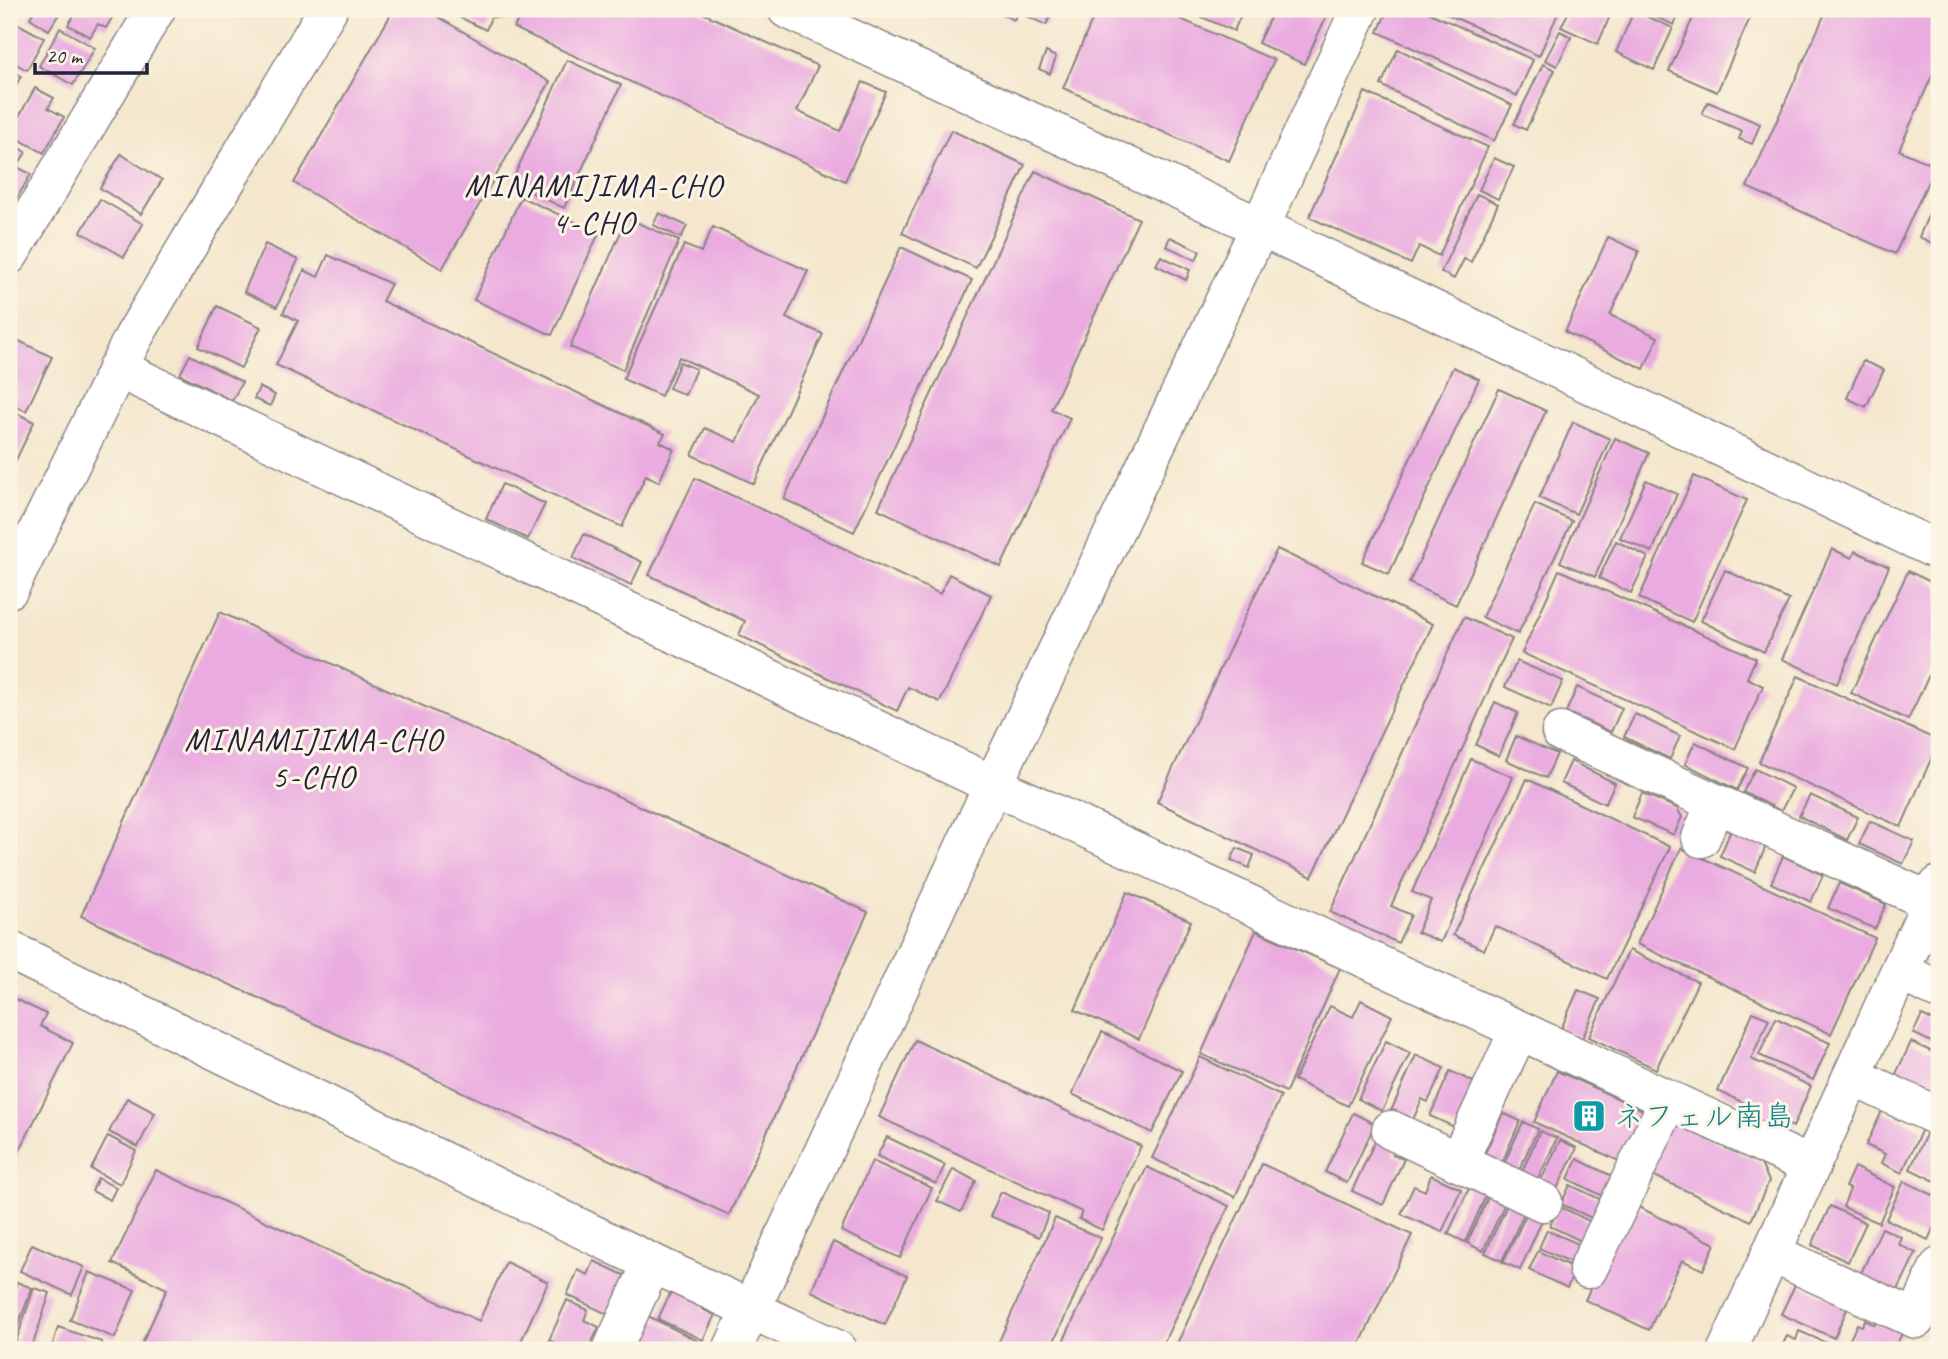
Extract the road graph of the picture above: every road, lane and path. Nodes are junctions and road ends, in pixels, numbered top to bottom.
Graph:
1 (156, 9) edge
2 (327, 9) edge
3 (788, 9) edge
4 (1360, 9) edge
5 (1260, 227) junction
6 (9, 255) edge
7 (117, 369) junction
8 (1939, 551) edge
9 (9, 589) edge
10 (1561, 733) dead end
11 (993, 785) junction
12 (1715, 803) junction
13 (1700, 838) dead end
14 (1935, 893) edge
15 (9, 950) edge
16 (1900, 972) junction
17 (1939, 990) edge
18 (1519, 1030) junction
19 (1852, 1076) junction
20 (1669, 1100) junction
21 (1939, 1117) edge
22 (1391, 1130) dead end
23 (1458, 1162) junction
24 (1811, 1166) junction
25 (1543, 1202) dead end
26 (1771, 1253) junction
27 (652, 1263) junction
28 (1939, 1267) edge
29 (1588, 1269) dead end
30 (751, 1311) junction
31 (612, 1350) edge
32 (732, 1350) edge
33 (838, 1350) edge
34 (1727, 1350) edge

1 - 6 street
2 - 7 street
3 - 5 street
4 - 5 street
5 - 8 street
5 - 11 street
7 - 9 street
7 - 11 street
10 - 12 street
11 - 18 street
11 - 30 street
12 - 13 street
12 - 14 street
14 - 16 street
15 - 27 street
16 - 17 street
16 - 19 street
18 - 20 street
18 - 23 street
19 - 21 street
19 - 24 street
20 - 24 street
20 - 29 street
22 - 23 street
23 - 25 street
24 - 26 street
26 - 28 street
26 - 34 street
27 - 30 street
27 - 31 street
30 - 32 street
30 - 33 street

